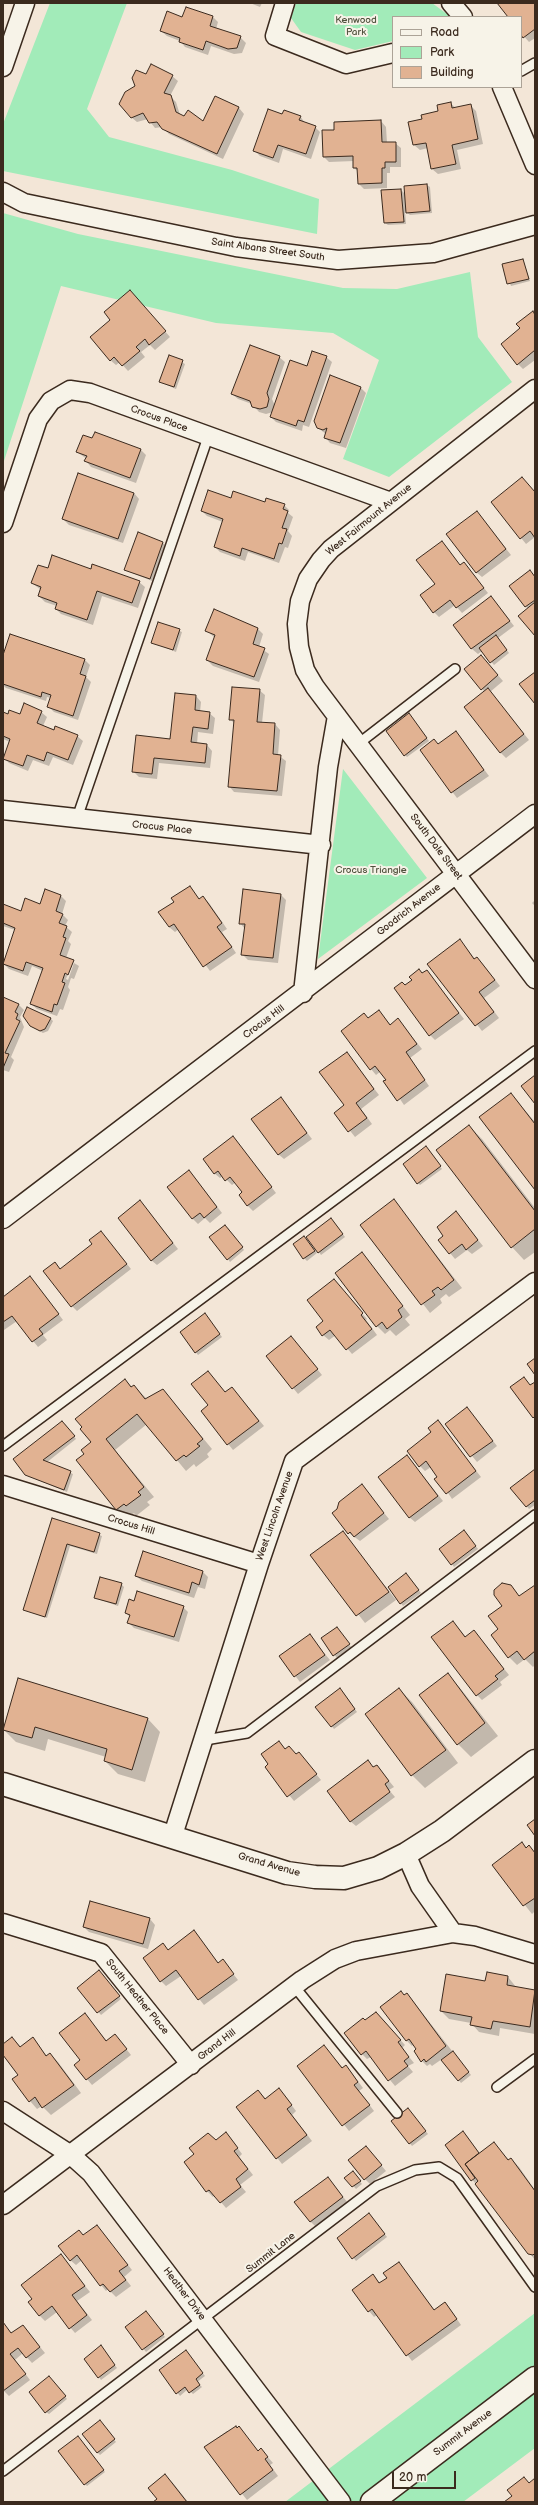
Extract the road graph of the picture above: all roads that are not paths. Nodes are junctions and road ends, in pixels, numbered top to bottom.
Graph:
1 (25, 3) edge
2 (285, 3) edge
3 (451, 3) edge
4 (461, 16) edge
5 (392, 53) edge
6 (535, 64) edge
7 (3, 66) edge
8 (522, 70) edge
9 (502, 88) edge
10 (535, 165) edge
11 (3, 192) edge
12 (535, 225) edge
13 (535, 389) edge
14 (208, 437) junction
15 (391, 502) junction
16 (3, 523) edge
17 (455, 669) dead end
18 (337, 716) junction
19 (358, 744) junction
20 (3, 810) edge
21 (535, 814) edge
22 (77, 818) junction
23 (321, 845) junction
24 (456, 874) junction
25 (535, 979) edge
26 (303, 992) junction
27 (535, 1051) edge
28 (3, 1219) edge
29 (535, 1282) edge
30 (3, 1446) edge
31 (3, 1485) edge
32 (535, 1515) edge
33 (259, 1564) junction
34 (205, 1740) junction
35 (535, 1761) edge
36 (3, 1784) edge
37 (174, 1835) junction
38 (406, 1854) junction
39 (3, 1923) edge
40 (453, 1933) junction
41 (535, 1954) edge
42 (294, 1986) junction
43 (535, 2060) edge
44 (191, 2065) junction
45 (497, 2087) dead end
46 (3, 2111) edge
47 (397, 2113) dead end
48 (71, 2155) junction
49 (3, 2205) edge
50 (535, 2287) edge
51 (203, 2320) junction
52 (535, 2378) edge
53 (3, 2471) edge
54 (341, 2502) edge
55 (372, 2502) edge

1 - 7 street
2 - 5 street
3 - 4 street
6 - 8 lane
9 - 10 street
11 - 12 street, Saint Albans Street South
13 - 15 street, West Fairmount Avenue
14 - 15 street, Crocus Place
14 - 16 street, Crocus Place
14 - 22 lane
15 - 18 street, West Fairmount Avenue
17 - 19 lane
18 - 19 street, South Dale Street
18 - 23 street
19 - 24 street, South Dale Street
20 - 22 street, Crocus Place
21 - 24 street, Goodrich Avenue
22 - 23 street, Crocus Place
23 - 26 street
24 - 25 street, South Dale Street
24 - 26 street, Goodrich Avenue
26 - 28 street, Crocus Hill
27 - 30 lane
29 - 33 street, West Lincoln Avenue
31 - 33 street, Crocus Hill
32 - 34 lane
33 - 34 street, West Lincoln Avenue
34 - 37 street, West Lincoln Avenue
35 - 38 main road, Grand Avenue
36 - 37 main road, Grand Avenue
37 - 38 main road, Grand Avenue
38 - 40 street
39 - 44 street, South Heather Place
40 - 41 street, Grand Hill
40 - 42 street, Grand Hill
42 - 44 street, Grand Hill
42 - 47 lane
43 - 45 lane
44 - 48 street, Grand Hill
46 - 48 street, Heather Drive
48 - 49 street, Grand Hill
48 - 51 street, Heather Drive
50 - 51 lane, Summit Lane
51 - 53 lane, Summit Lane
51 - 54 street, Heather Drive
52 - 55 main road, Summit Avenue

